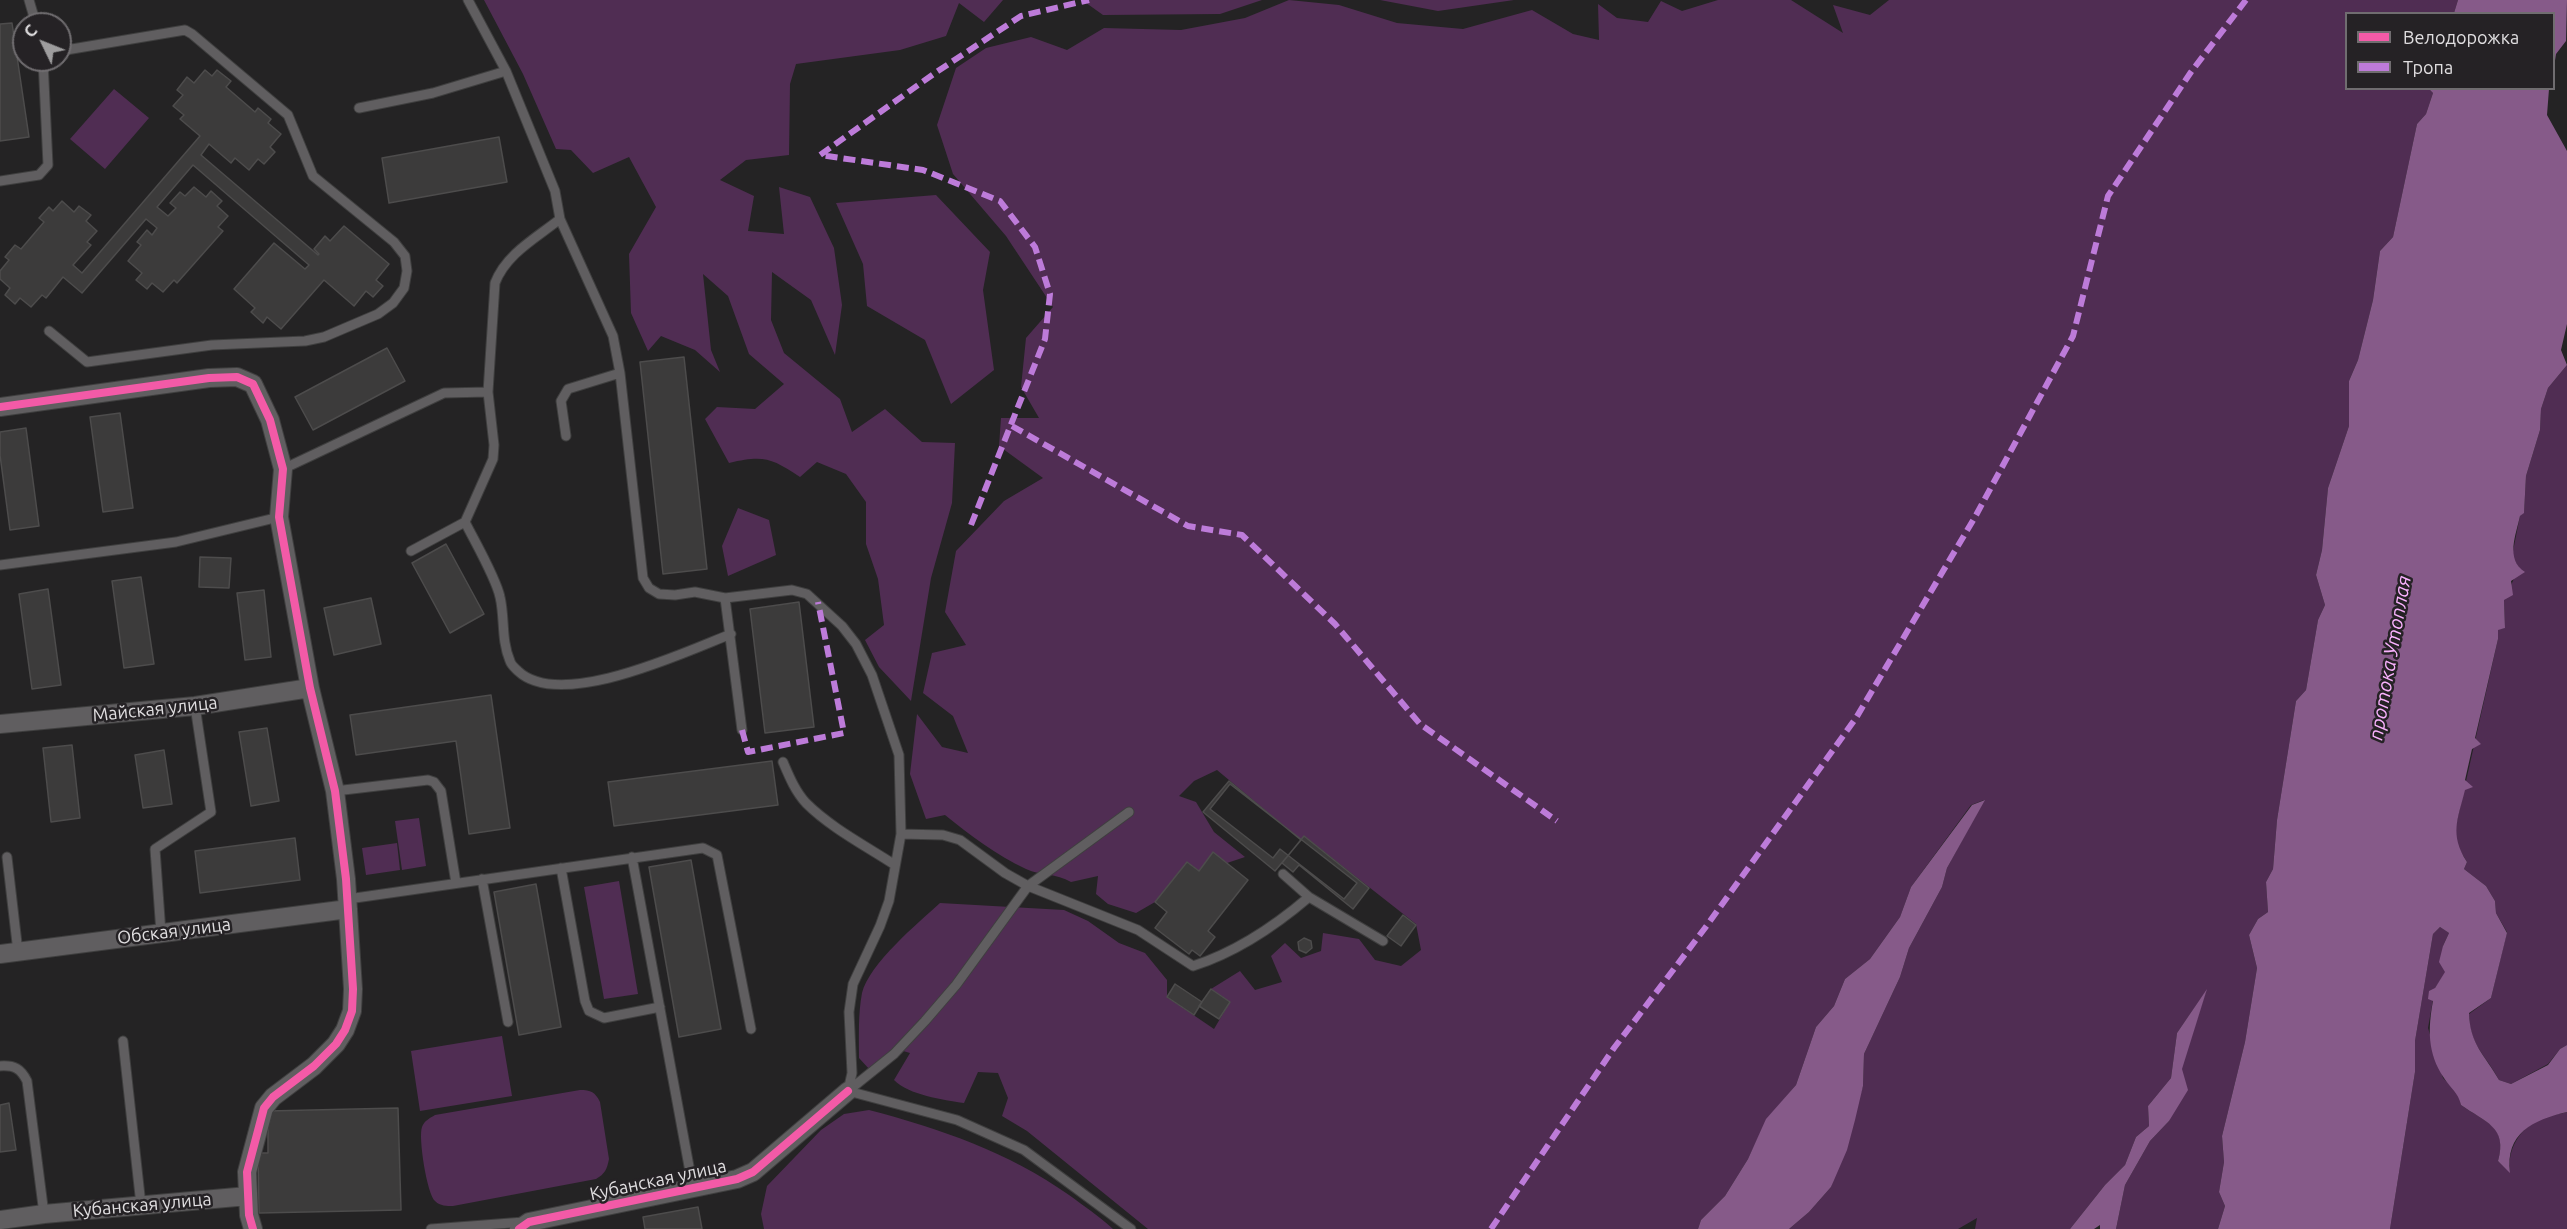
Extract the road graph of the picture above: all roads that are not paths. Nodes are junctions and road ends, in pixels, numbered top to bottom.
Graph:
1 (468, 0) edge
2 (72, 49) edge
3 (506, 71) junction
4 (44, 72) edge
5 (359, 108) dead end
6 (0, 181) edge
7 (561, 219) junction
8 (49, 331) dead end
9 (620, 373) junction
10 (488, 393) junction
11 (0, 407) edge
12 (566, 436) dead end
13 (283, 469) junction
14 (279, 517) junction
15 (465, 522) junction
16 (411, 550) dead end
17 (0, 565) edge
18 (725, 598) junction
19 (731, 634) junction
20 (310, 688) junction
21 (195, 706) junction
22 (0, 723) edge
23 (742, 730) dead end
24 (783, 762) dead end
25 (335, 791) junction
26 (1129, 812) dead end
27 (902, 834) junction
28 (7, 857) dead end
29 (632, 857) junction
30 (895, 866) junction
31 (561, 867) junction
32 (1282, 874) dead end
33 (482, 879) junction
34 (456, 883) junction
35 (1028, 885) junction
36 (1309, 897) junction
37 (348, 904) junction
38 (161, 933) junction
39 (1383, 941) dead end
40 (9, 953) edge
41 (660, 1007) junction
42 (508, 1022) dead end
43 (751, 1029) dead end
44 (123, 1041) dead end
45 (0, 1066) edge
46 (848, 1091) junction
47 (693, 1188) junction
48 (248, 1196) junction
49 (141, 1205) junction
50 (44, 1214) junction
51 (0, 1220) edge
52 (524, 1226) edge
53 (1126, 1227) edge
54 (253, 1229) edge
55 (431, 1229) edge

1 - 3 lane
2 - 8 lane
3 - 5 lane
3 - 7 lane
4 - 6 lane
7 - 9 lane
7 - 10 lane
9 - 12 lane
9 - 18 lane
10 - 13 lane
10 - 15 lane
11 - 13 street
13 - 14 street
14 - 17 lane
14 - 20 street
15 - 16 lane
15 - 19 lane
18 - 19 lane
18 - 27 lane
19 - 23 lane
20 - 21 street, Майская улица
20 - 25 street
21 - 22 street, Майская улица
21 - 38 lane
24 - 30 lane
25 - 34 lane
25 - 37 street
26 - 35 lane
27 - 30 lane
27 - 35 lane
28 - 40 lane
29 - 31 lane
29 - 41 lane
29 - 43 lane
30 - 46 lane
31 - 33 lane
31 - 41 lane
32 - 36 lane
33 - 34 lane
33 - 42 lane
34 - 37 lane
35 - 36 lane
35 - 46 lane
36 - 39 lane
37 - 38 street, Обская улица
37 - 48 street
38 - 40 street, Обская улица
41 - 47 lane
44 - 49 lane
45 - 50 lane
46 - 47 street, Кубанская улица
46 - 53 lane
47 - 52 street, Кубанская улица
48 - 49 street, Кубанская улица
48 - 54 street
49 - 50 street, Кубанская улица
50 - 51 street, Кубанская улица
52 - 55 lane

